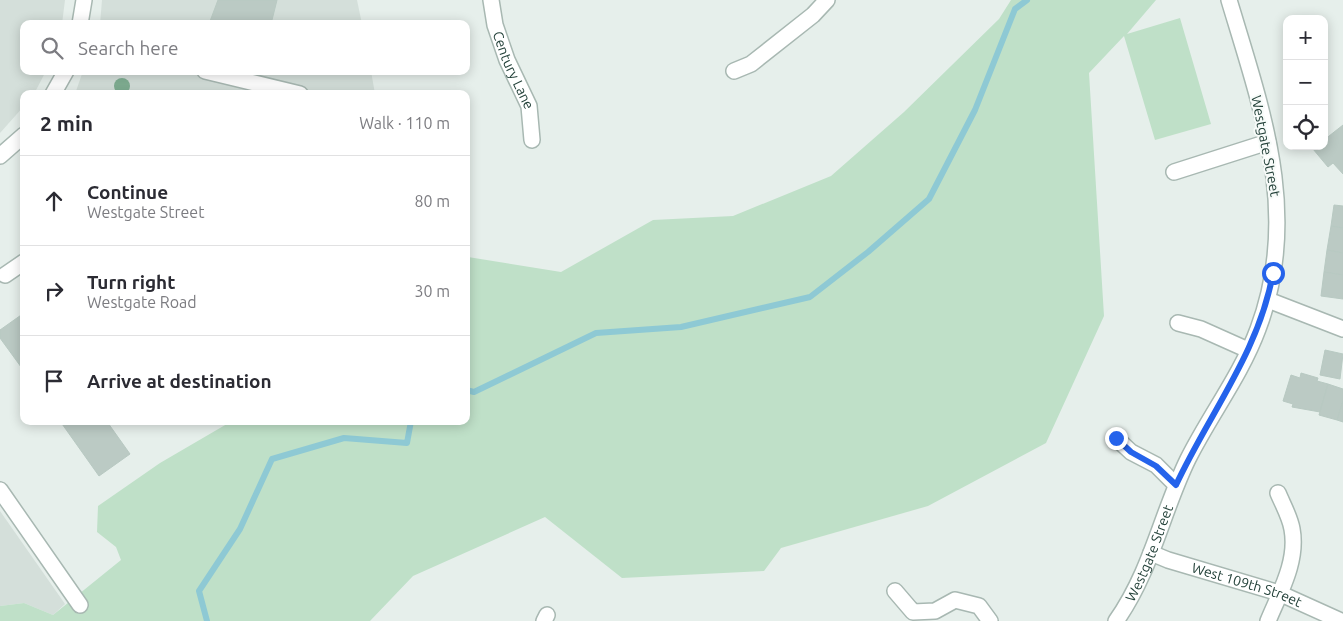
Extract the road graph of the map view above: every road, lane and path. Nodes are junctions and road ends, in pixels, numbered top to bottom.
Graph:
1 (84, 0) edge
2 (491, 0) edge
3 (827, 0) edge
4 (1229, 0) edge
5 (81, 20) edge
6 (734, 71) dead end
7 (64, 75) edge
8 (222, 75) edge
9 (55, 90) edge
10 (283, 90) edge
11 (20, 138) edge
12 (532, 140) dead end
13 (1268, 142) junction
14 (0, 156) edge
15 (1174, 172) dead end
16 (20, 264) edge
17 (2, 274) edge
18 (1268, 300) junction
19 (1178, 323) dead end
20 (1343, 329) edge
21 (1248, 350) junction
22 (1116, 438) dead end
23 (1176, 485) junction
24 (0, 490) edge
25 (1278, 493) dead end
26 (1151, 553) junction
27 (895, 591) dead end
28 (1279, 593) junction
29 (80, 605) dead end
30 (990, 621) edge
31 (1116, 621) edge
32 (1268, 621) edge
33 (1341, 621) edge

1 - 5 street
2 - 12 street, Century Lane
3 - 6 street
4 - 13 street, Westgate Street
7 - 9 street
8 - 10 street
11 - 14 street
13 - 15 street
13 - 18 street, Westgate Street
16 - 17 street
18 - 20 street
18 - 21 street, Westgate Street
19 - 21 street
21 - 23 street, Westgate Street
22 - 23 street
23 - 26 street, Westgate Street
24 - 29 street
25 - 28 street
26 - 28 street, West 109th Street
26 - 31 street, Westgate Street
27 - 30 street
28 - 32 street
28 - 33 street, West 109th Street

